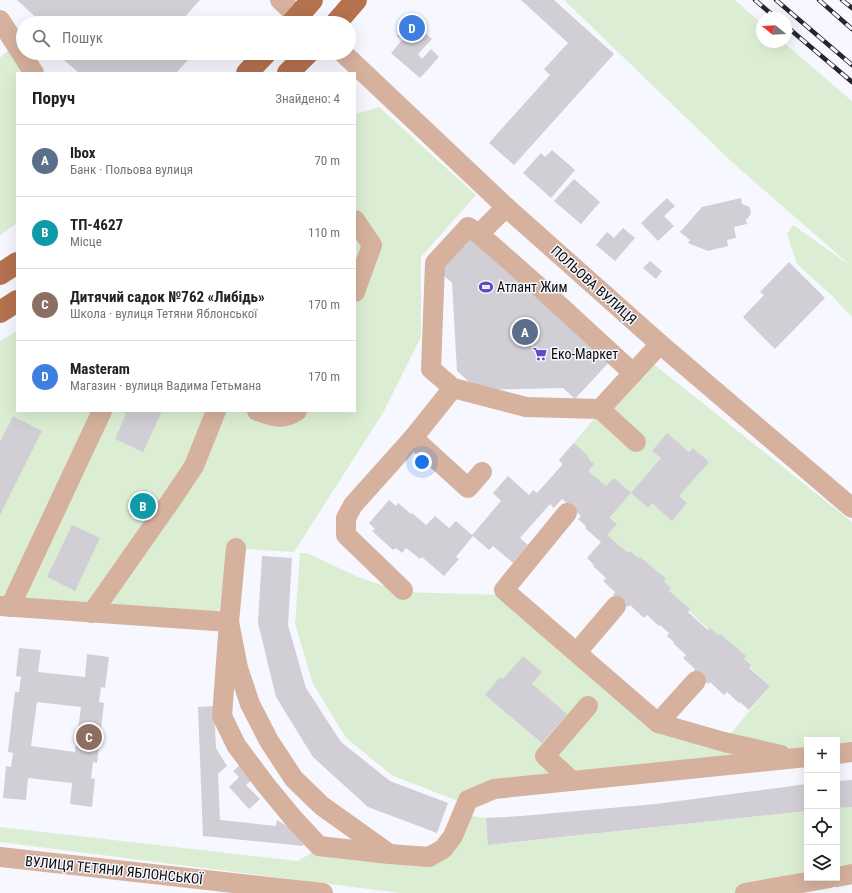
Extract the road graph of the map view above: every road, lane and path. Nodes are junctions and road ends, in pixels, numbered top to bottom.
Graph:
1 (280, 0) edge
2 (312, 0) edge
3 (356, 0) edge
4 (292, 16) edge
5 (298, 16) edge
6 (342, 16) edge
7 (0, 20) edge
8 (16, 45) edge
9 (26, 60) edge
10 (259, 60) edge
11 (301, 60) edge
12 (350, 60) edge
13 (33, 72) edge
14 (248, 72) edge
15 (289, 72) edge
16 (506, 207) junction
17 (356, 221) edge
18 (479, 234) junction
19 (16, 264) edge
20 (0, 274) edge
21 (356, 289) edge
22 (16, 302) edge
23 (0, 312) edge
24 (660, 344) junction
25 (632, 373) junction
26 (453, 388) junction
27 (600, 410) junction
28 (102, 412) edge
29 (216, 412) edge
30 (260, 412) edge
31 (296, 412) edge
32 (413, 438) junction
33 (636, 442) dead end
34 (482, 472) dead end
35 (852, 508) edge
36 (567, 512) dead end
37 (236, 548) dead end
38 (403, 590) dead end
39 (616, 606) dead end
40 (5, 607) edge
41 (92, 613) junction
42 (229, 622) junction
43 (577, 652) junction
44 (696, 681) dead end
45 (588, 706) dead end
46 (658, 723) junction
47 (852, 752) edge
48 (840, 754) edge
49 (802, 758) edge
50 (572, 781) junction
51 (389, 854) junction
52 (0, 857) edge
53 (852, 874) edge
54 (840, 876) edge
55 (813, 881) edge
56 (288, 891) edge
57 (323, 893) edge
58 (745, 893) edge

1 - 4 street
2 - 5 main road
3 - 6 main road
7 - 8 street
9 - 13 street
10 - 14 main road
11 - 15 main road
12 - 16 street, ПОЛЬОВА ВУЛИЦЯ
16 - 18 street
16 - 24 street, ПОЛЬОВА ВУЛИЦЯ
17 - 21 street
18 - 25 street
18 - 26 street
19 - 20 main road
22 - 23 main road
24 - 25 street
24 - 35 street, ПОЛЬОВА ВУЛИЦЯ
25 - 27 street
26 - 27 street
26 - 32 street
27 - 33 street
28 - 40 street
29 - 41 street
30 - 31 street
32 - 34 street
32 - 38 street
36 - 43 street
37 - 42 street
39 - 43 street
40 - 41 street
41 - 42 street
42 - 51 street
42 - 51 street
43 - 46 street
44 - 46 street
45 - 50 street
46 - 49 street
47 - 48 street
49 - 50 street
50 - 51 street
52 - 56 street, ВУЛИЦЯ ТЕТЯНИ ЯБЛОНСЬКОЇ
53 - 54 street
55 - 58 street
56 - 57 street, ВУЛИЦЯ ТЕТЯНИ ЯБЛОНСЬКОЇ

